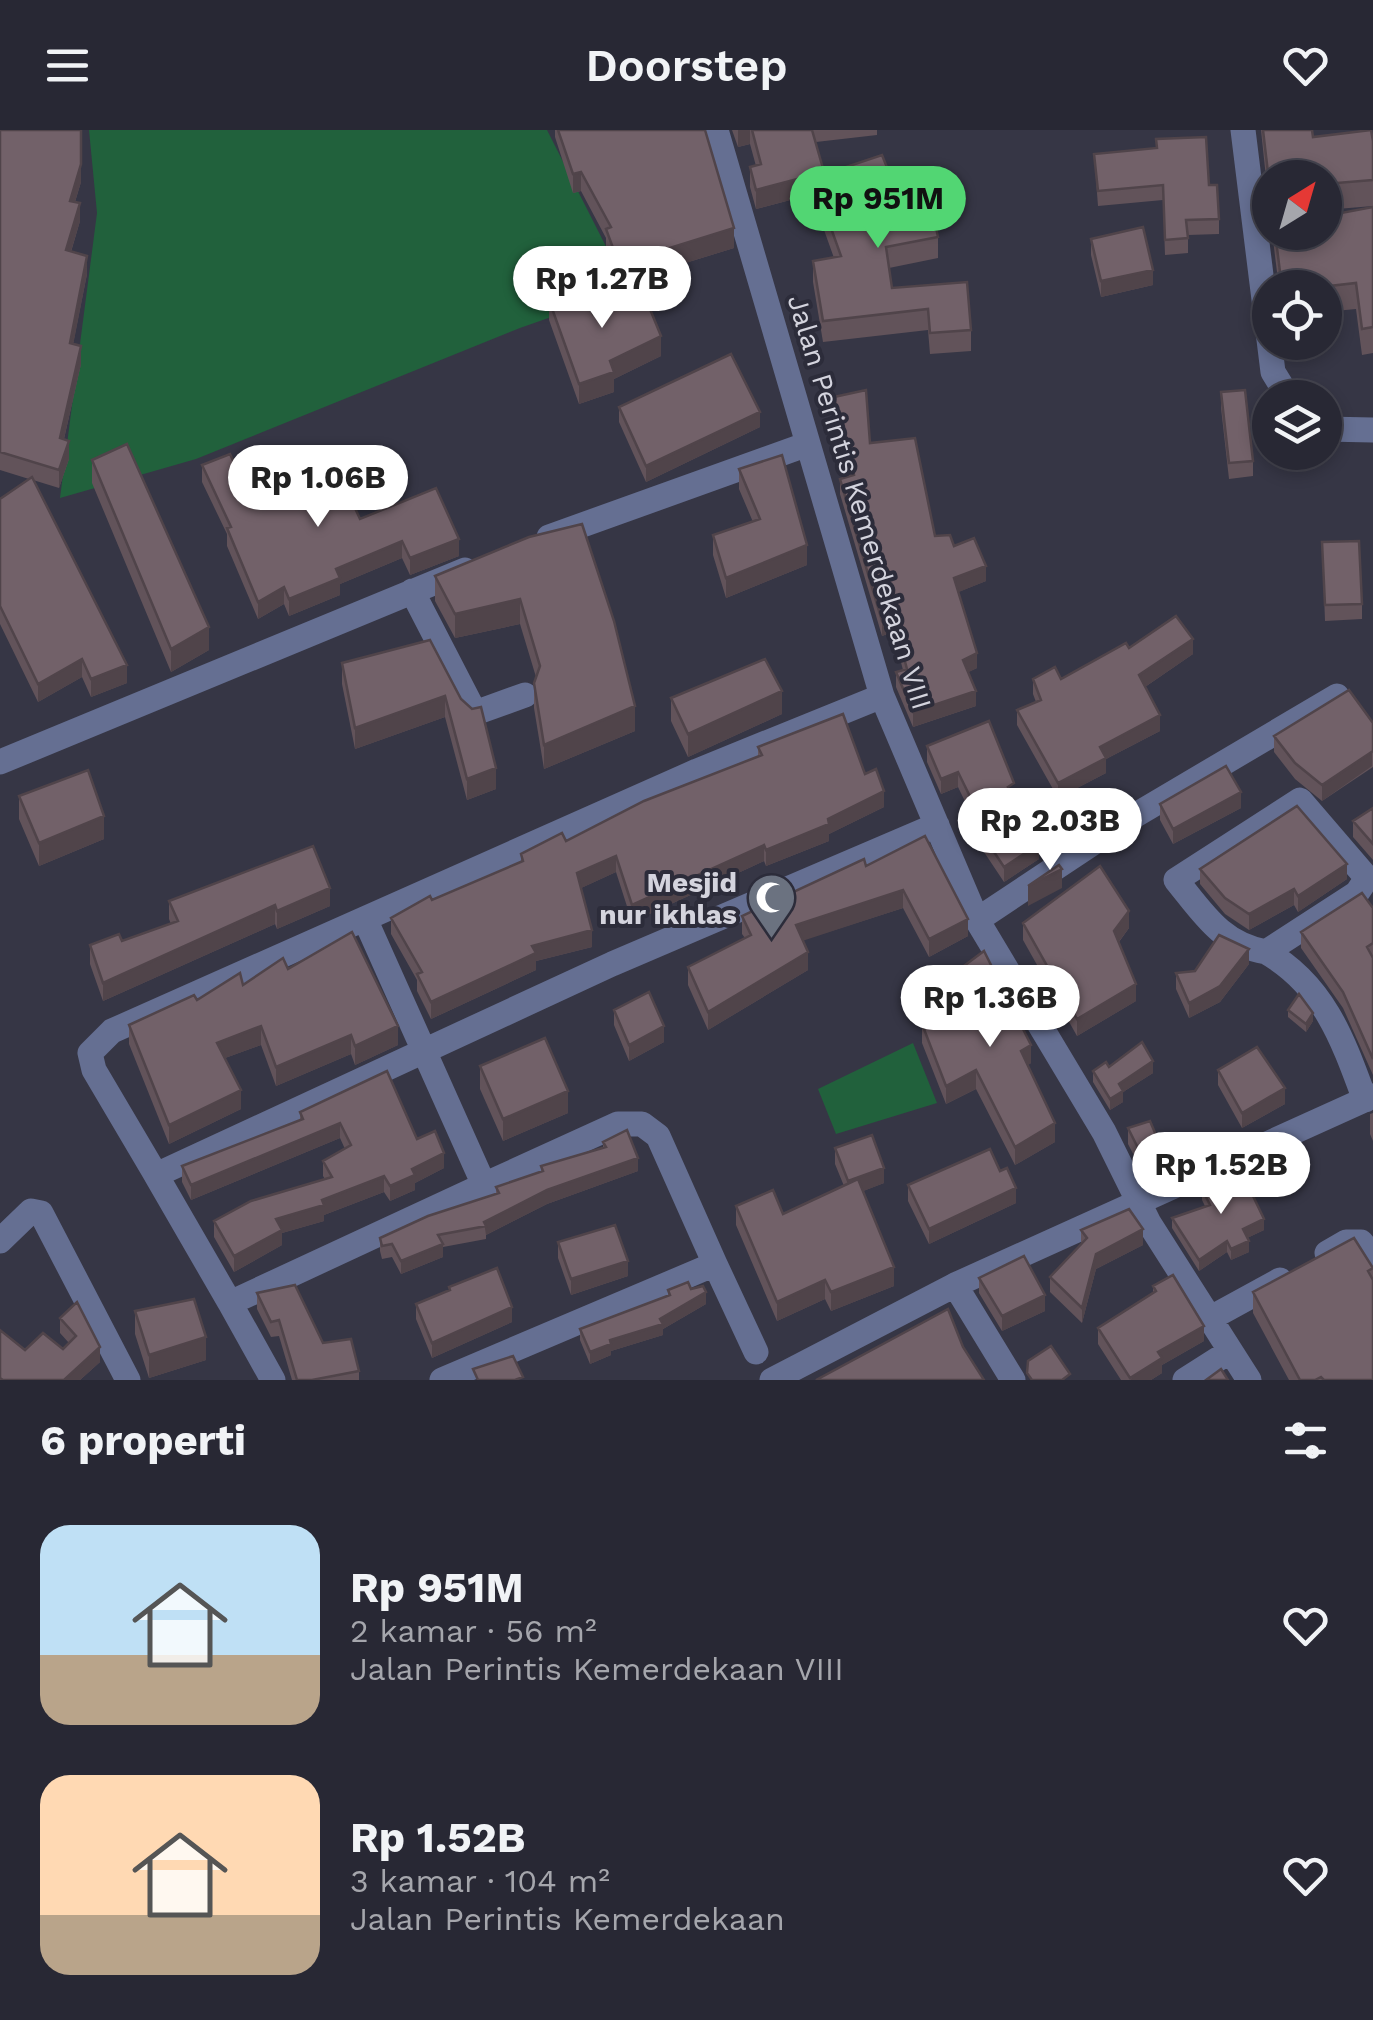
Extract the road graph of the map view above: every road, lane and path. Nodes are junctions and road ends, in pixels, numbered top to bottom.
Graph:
1 (716, 130) edge
2 (1242, 130) edge
3 (1252, 181) edge
4 (1263, 250) edge
5 (1278, 380) edge
6 (1342, 429) edge
7 (1373, 430) edge
8 (808, 444) junction
9 (530, 544) edge
10 (496, 558) edge
11 (412, 592) junction
12 (524, 694) dead end
13 (882, 696) junction
14 (1337, 696) edge
15 (0, 762) edge
16 (937, 825) junction
17 (365, 919) junction
18 (977, 920) junction
19 (1266, 952) junction
20 (427, 1053) junction
21 (1369, 1098) edge
22 (156, 1175) junction
23 (484, 1186) junction
24 (1138, 1200) junction
25 (0, 1241) edge
26 (1373, 1256) edge
27 (715, 1264) junction
28 (954, 1286) junction
29 (230, 1303) junction
30 (1209, 1320) junction
31 (756, 1352) dead end
32 (1229, 1352) junction
33 (128, 1380) edge
34 (273, 1380) edge
35 (442, 1380) edge
36 (772, 1380) edge
37 (1013, 1380) edge
38 (1184, 1380) edge
39 (1248, 1380) edge

1 - 8 street, Jalan Perintis Kemerdekaan VIII
2 - 3 street
4 - 5 street
6 - 7 street
8 - 9 street
8 - 13 street, Jalan Perintis Kemerdekaan VIII
10 - 11 street
11 - 12 street
11 - 15 street
13 - 16 street, Jalan Perintis Kemerdekaan VIII
13 - 17 street
14 - 18 street
16 - 18 street, Jalan Perintis Kemerdekaan VIII
16 - 20 street
17 - 20 street
17 - 22 street
18 - 24 street, Jalan Perintis Kemerdekaan VIII
19 - 19 street
19 - 21 street
20 - 22 street
20 - 23 street
21 - 24 street
22 - 29 street
23 - 27 street
23 - 29 street
24 - 28 street
24 - 30 street, Jalan Perintis Kemerdekaan VIII
25 - 33 street
26 - 30 street
27 - 31 street
27 - 35 street
28 - 36 street
28 - 37 street
29 - 34 street
30 - 32 street, Jalan Perintis Kemerdekaan VIII
32 - 38 street
32 - 39 street, Jalan Perintis Kemerdekaan VIII

